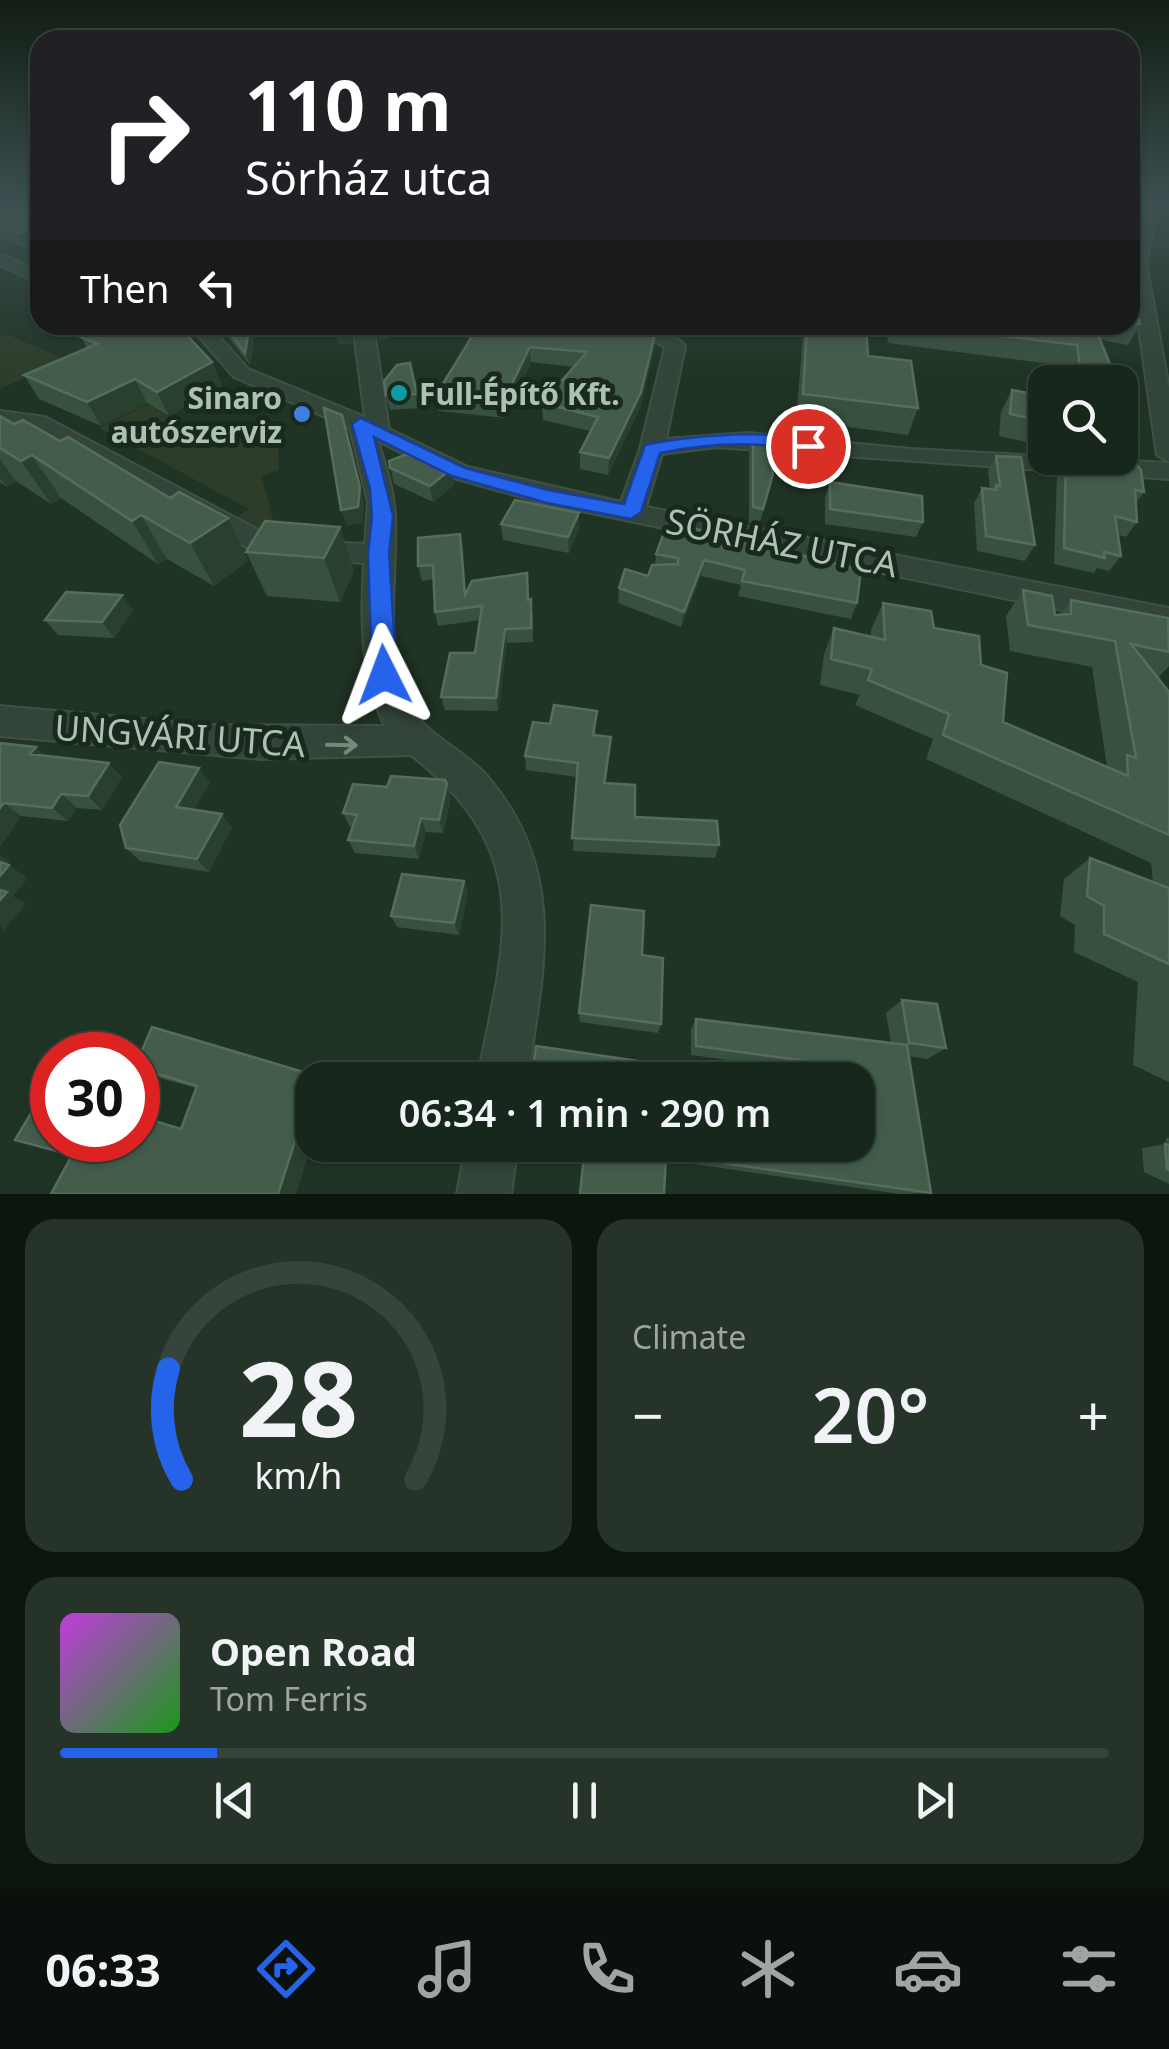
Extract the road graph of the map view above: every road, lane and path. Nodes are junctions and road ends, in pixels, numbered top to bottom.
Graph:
1 (1140, 274) edge
2 (1158, 308) edge
3 (207, 335) edge
4 (363, 335) edge
5 (654, 335) edge
6 (0, 418) edge
7 (370, 428) junction
8 (652, 449) junction
9 (1169, 456) edge
10 (1169, 470) edge
11 (631, 512) junction
12 (378, 554) junction
13 (1169, 620) edge
14 (0, 721) edge
15 (419, 740) junction
16 (505, 1062) edge
17 (489, 1162) edge
18 (484, 1194) edge

1 - 2 street
2 - 9 street
3 - 7 street, SÖRHÁZ UTCA
4 - 7 street
5 - 8 street
6 - 12 street
7 - 11 street, SÖRHÁZ UTCA
7 - 12 street
8 - 10 street
8 - 11 street
11 - 13 street, SÖRHÁZ UTCA
12 - 15 street
14 -> 15 street, UNGVÁRI UTCA
15 - 16 street
17 - 18 street

